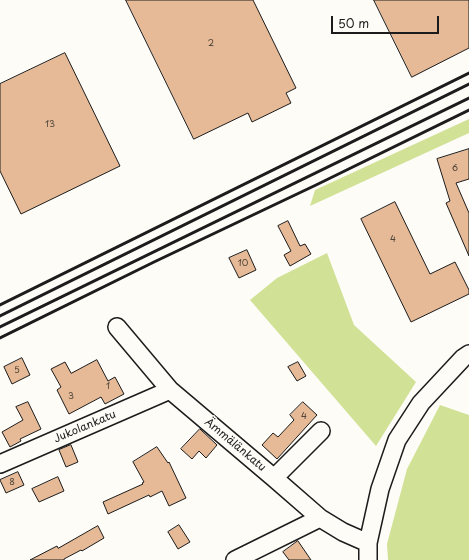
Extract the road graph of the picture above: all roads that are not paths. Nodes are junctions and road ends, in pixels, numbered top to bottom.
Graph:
1 (117, 327) dead end
2 (469, 354) edge
3 (170, 390) junction
4 (321, 431) dead end
5 (0, 464) edge
6 (274, 478) junction
7 (320, 518) junction
8 (368, 543) junction
9 (235, 560) edge
10 (368, 560) edge

1 - 3 street, Ämmälänkatu
2 - 8 street
3 - 5 street, Jukolankatu
3 - 6 street, Ämmälänkatu
4 - 6 street
6 - 7 street, Ämmälänkatu
7 - 8 street, Ämmälänkatu
7 - 9 street
8 - 10 street

